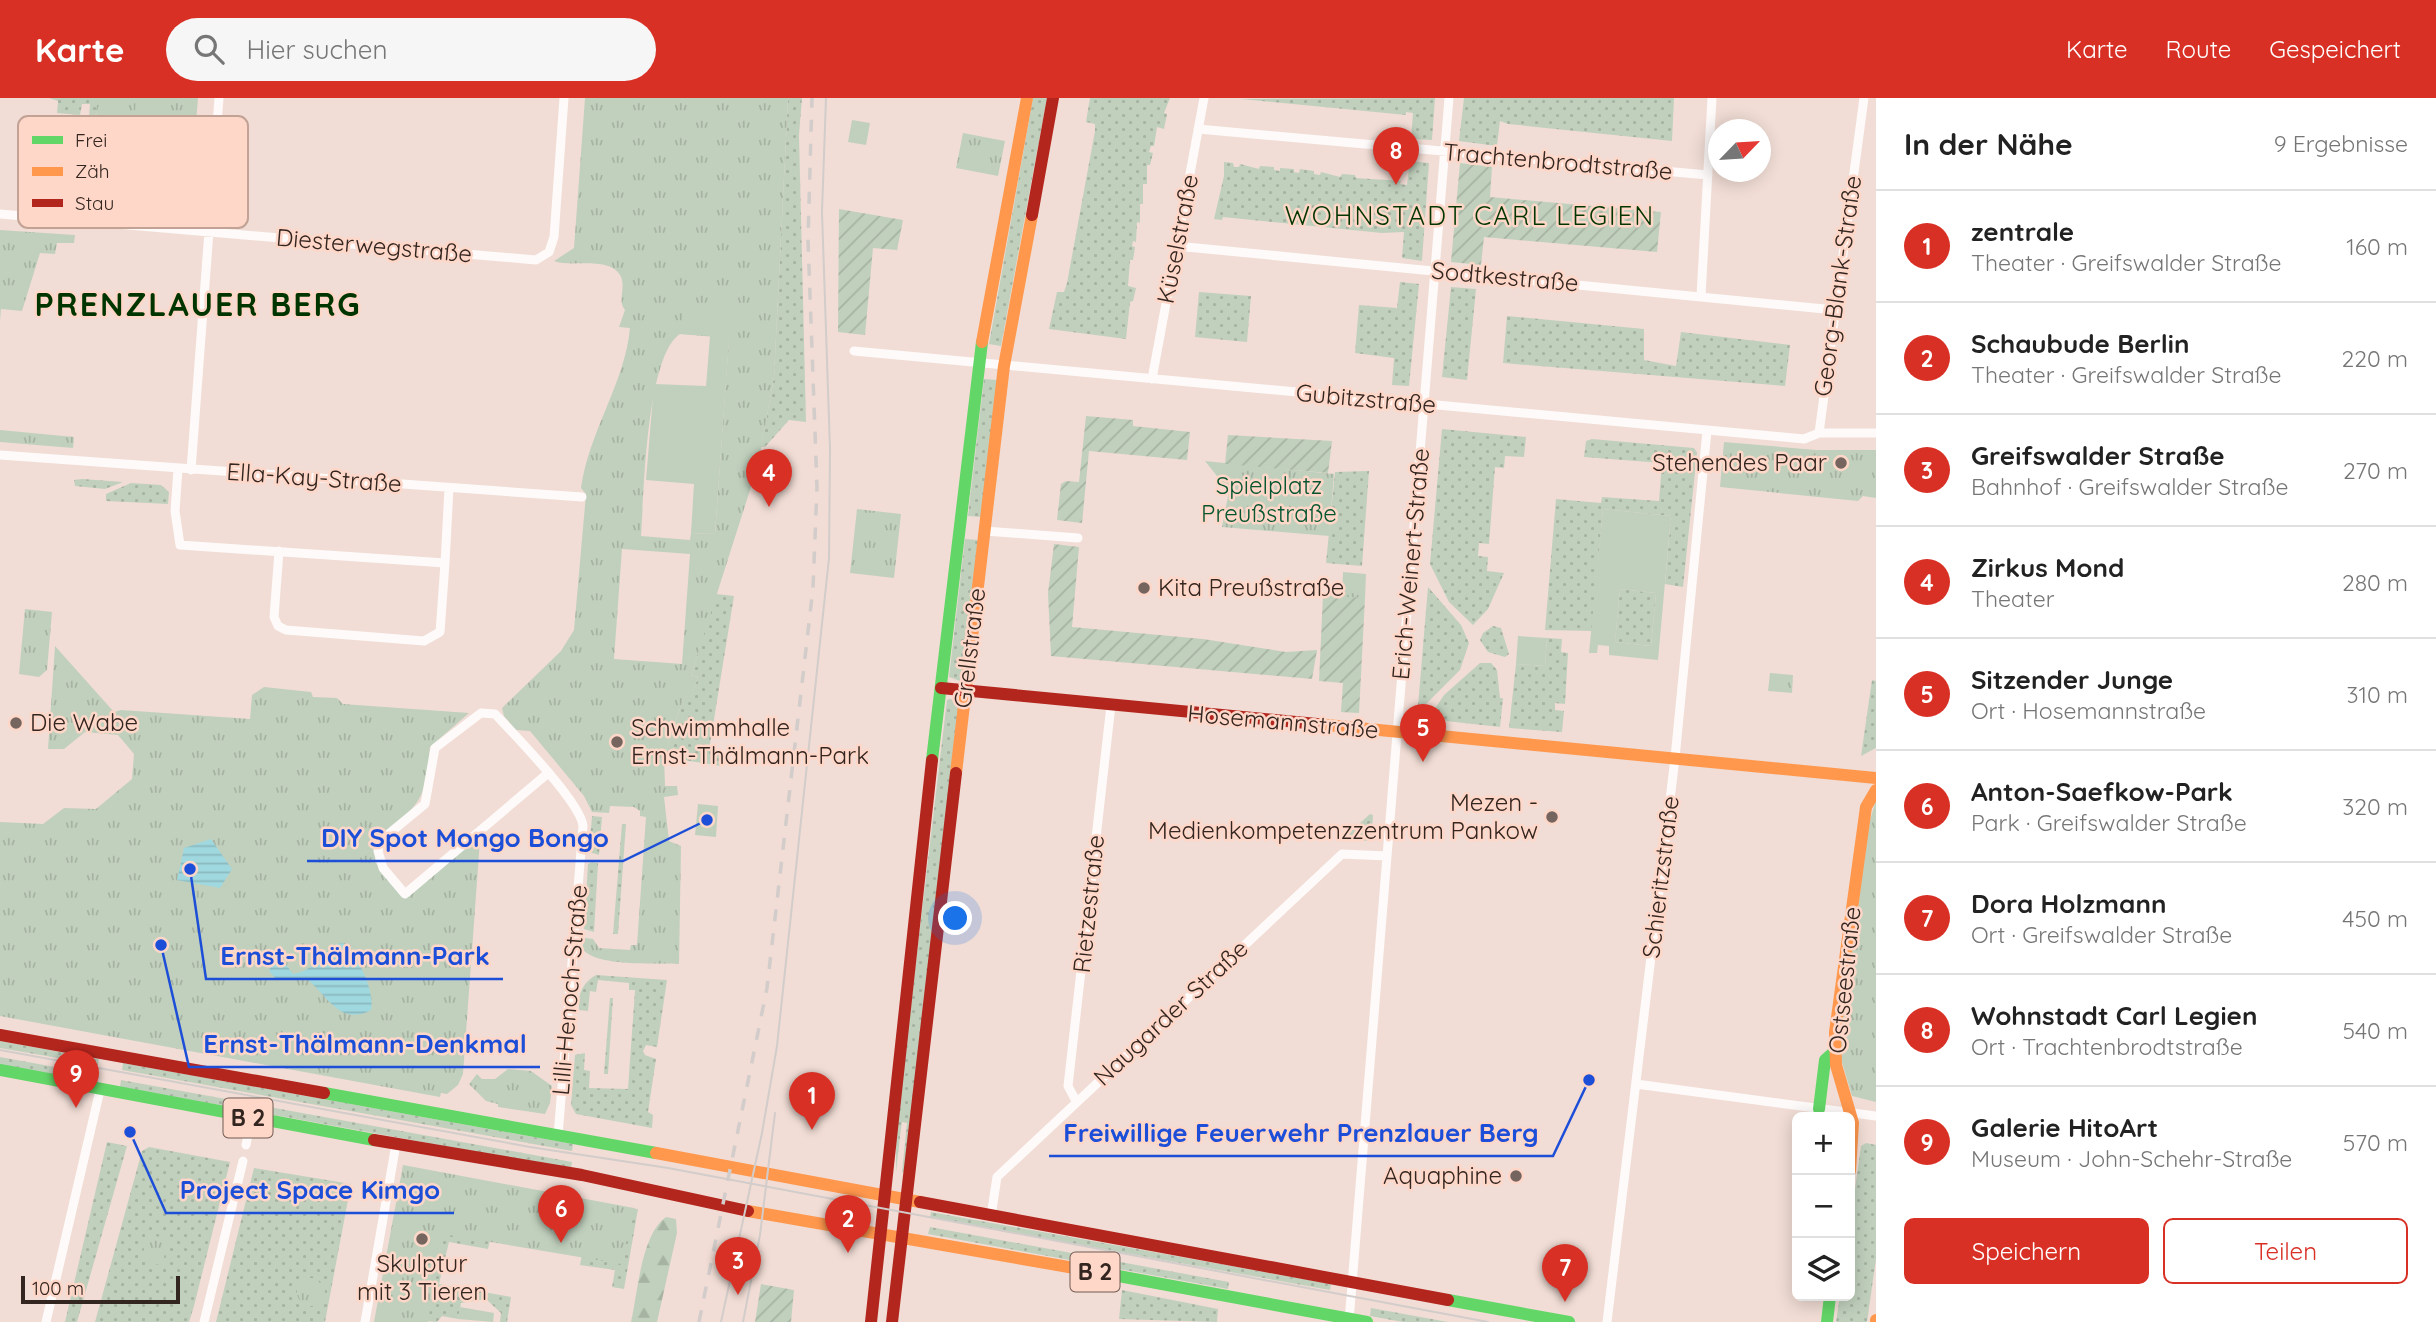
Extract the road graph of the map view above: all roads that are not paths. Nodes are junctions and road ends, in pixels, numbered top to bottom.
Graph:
1 (219, 98) edge
2 (564, 98) edge
3 (1027, 98) edge
4 (1053, 98) edge
5 (1204, 98) edge
6 (1449, 98) edge
7 (1712, 98) edge
8 (1864, 98) edge
9 (218, 116) edge
10 (1711, 119) edge
11 (1198, 129) junction
12 (1445, 153) junction
13 (1708, 175) joint
14 (0, 214) edge
15 (18, 216) edge
16 (162, 228) edge
17 (208, 228) edge
18 (208, 232) junction
19 (1176, 246) junction
20 (1435, 271) junction
21 (1701, 296) junction
22 (1835, 310) junction
23 (854, 351) dead end
24 (978, 363) junction
25 (1004, 366) junction
26 (1152, 379) junction
27 (1423, 404) junction
28 (1707, 431) junction
29 (1819, 433) junction
30 (1876, 433) edge
31 (0, 455) edge
32 (178, 469) junction
33 (191, 470) junction
34 (449, 488) junction
35 (582, 497) dead end
36 (961, 528) junction
37 (985, 531) junction
38 (1078, 538) dead end
39 (279, 551) junction
40 (445, 563) junction
41 (941, 688) junction
42 (965, 690) junction
43 (1111, 705) junction
44 (1397, 733) junction
45 (1675, 758) junction
46 (547, 774) junction
47 (1876, 778) edge
48 (1876, 790) edge
49 (1387, 856) junction
50 (0, 1035) edge
51 (1834, 1052) junction
52 (0, 1070) edge
53 (1636, 1084) junction
54 (100, 1090) junction
55 (1076, 1101) junction
56 (1819, 1109) junction
57 (1842, 1112) edge
58 (1850, 1112) edge
59 (1855, 1114) edge
60 (1876, 1116) edge
61 (251, 1119) junction
62 (558, 1136) junction
63 (396, 1144) junction
64 (246, 1145) dead end
65 (243, 1161) dead end
66 (885, 1192) junction
67 (908, 1200) junction
68 (991, 1216) junction
69 (881, 1234) junction
70 (902, 1236) junction
71 (1354, 1281) junction
72 (1829, 1301) edge
73 (1349, 1320) edge
74 (46, 1322) edge
75 (204, 1322) edge
76 (365, 1322) edge
77 (871, 1322) edge
78 (892, 1322) edge
79 (1367, 1322) edge
80 (1569, 1322) edge
81 (1607, 1322) edge
82 (1827, 1322) edge

1 - 9 street
2 - 18 street, Diesterwegstraße
3 - 24 main road, Grellstraße
4 - 25 main road, Grellstraße
5 - 11 street, Küselstraße
6 - 12 street, Erich-Weinert-Straße
7 - 10 street
8 - 22 street, Georg-Blank-Straße
11 - 12 street, Trachtenbrodtstraße
11 - 19 street, Küselstraße
12 - 13 street, Trachtenbrodtstraße
12 - 20 street, Erich-Weinert-Straße
13 - 21 street
14 - 15 street, Diesterwegstraße
16 - 18 street, Diesterwegstraße
17 - 18 street
18 - 33 street
19 - 20 street, Sodtkestraße
19 - 26 street, Küselstraße
20 - 21 street, Sodtkestraße
20 - 27 street, Erich-Weinert-Straße
21 - 22 street, Sodtkestraße
22 - 29 street, Georg-Blank-Straße
23 - 24 street, Gubitzstraße
24 - 25 street, Gubitzstraße
24 - 36 main road, Grellstraße
25 - 26 street, Gubitzstraße
25 - 37 main road, Grellstraße
26 - 27 street, Gubitzstraße
27 - 28 street, Gubitzstraße
27 - 44 street, Erich-Weinert-Straße
28 - 29 street, Gubitzstraße
28 - 45 street, Schieritzstraße
29 - 30 street, Gubitzstraße
31 - 32 street, Ella-Kay-Straße
32 - 33 street, Ella-Kay-Straße
32 - 39 street
33 - 34 street, Ella-Kay-Straße
34 - 35 street, Ella-Kay-Straße
34 - 40 street
36 - 37 main road
36 - 41 main road, Grellstraße
37 - 38 street
37 - 42 main road, Grellstraße
39 - 40 street
39 - 40 street
41 - 42 main road, Hosemannstraße
41 - 66 main road, Grellstraße
42 - 43 main road, Hosemannstraße
42 - 67 main road, Grellstraße
43 - 44 main road, Hosemannstraße
43 - 55 street, Rietzestraße
44 - 45 main road, Hosemannstraße
44 - 49 street, Erich-Weinert-Straße
45 - 47 main road, Hosemannstraße
45 - 53 street, Schieritzstraße
46 - 46 street, Lilli-Henoch-Straße
46 - 62 street, Lilli-Henoch-Straße
48 - 51 main road, Ostseestraße
49 - 55 street, Naugarder Straße
49 - 71 street, Erich-Weinert-Straße
50 - 62 main road, B 2
51 - 56 main road
51 - 58 main road, Ostseestraße
52 - 54 main road, B 2
53 - 56 street
53 - 81 street, Schieritzstraße
54 - 61 main road, B 2
54 - 74 street
55 - 68 street, Naugarder Straße
56 - 57 street
59 - 60 street
61 - 63 main road, B 2
61 - 64 street
62 - 66 main road, B 2
63 - 69 main road, B 2
63 - 76 street
65 - 75 street
66 - 67 main road, B 2
66 - 69 main road, Grellstraße
67 - 68 main road, B 2
67 - 70 main road, Grellstraße
68 - 71 main road, B 2
69 - 70 main road, B 2
69 - 77 main road, Grellstraße
70 - 73 main road, B 2
70 - 78 main road, Grellstraße
71 - 73 street, Erich-Weinert-Straße
71 - 80 main road, B 2
72 - 82 main road
73 - 79 main road, B 2

